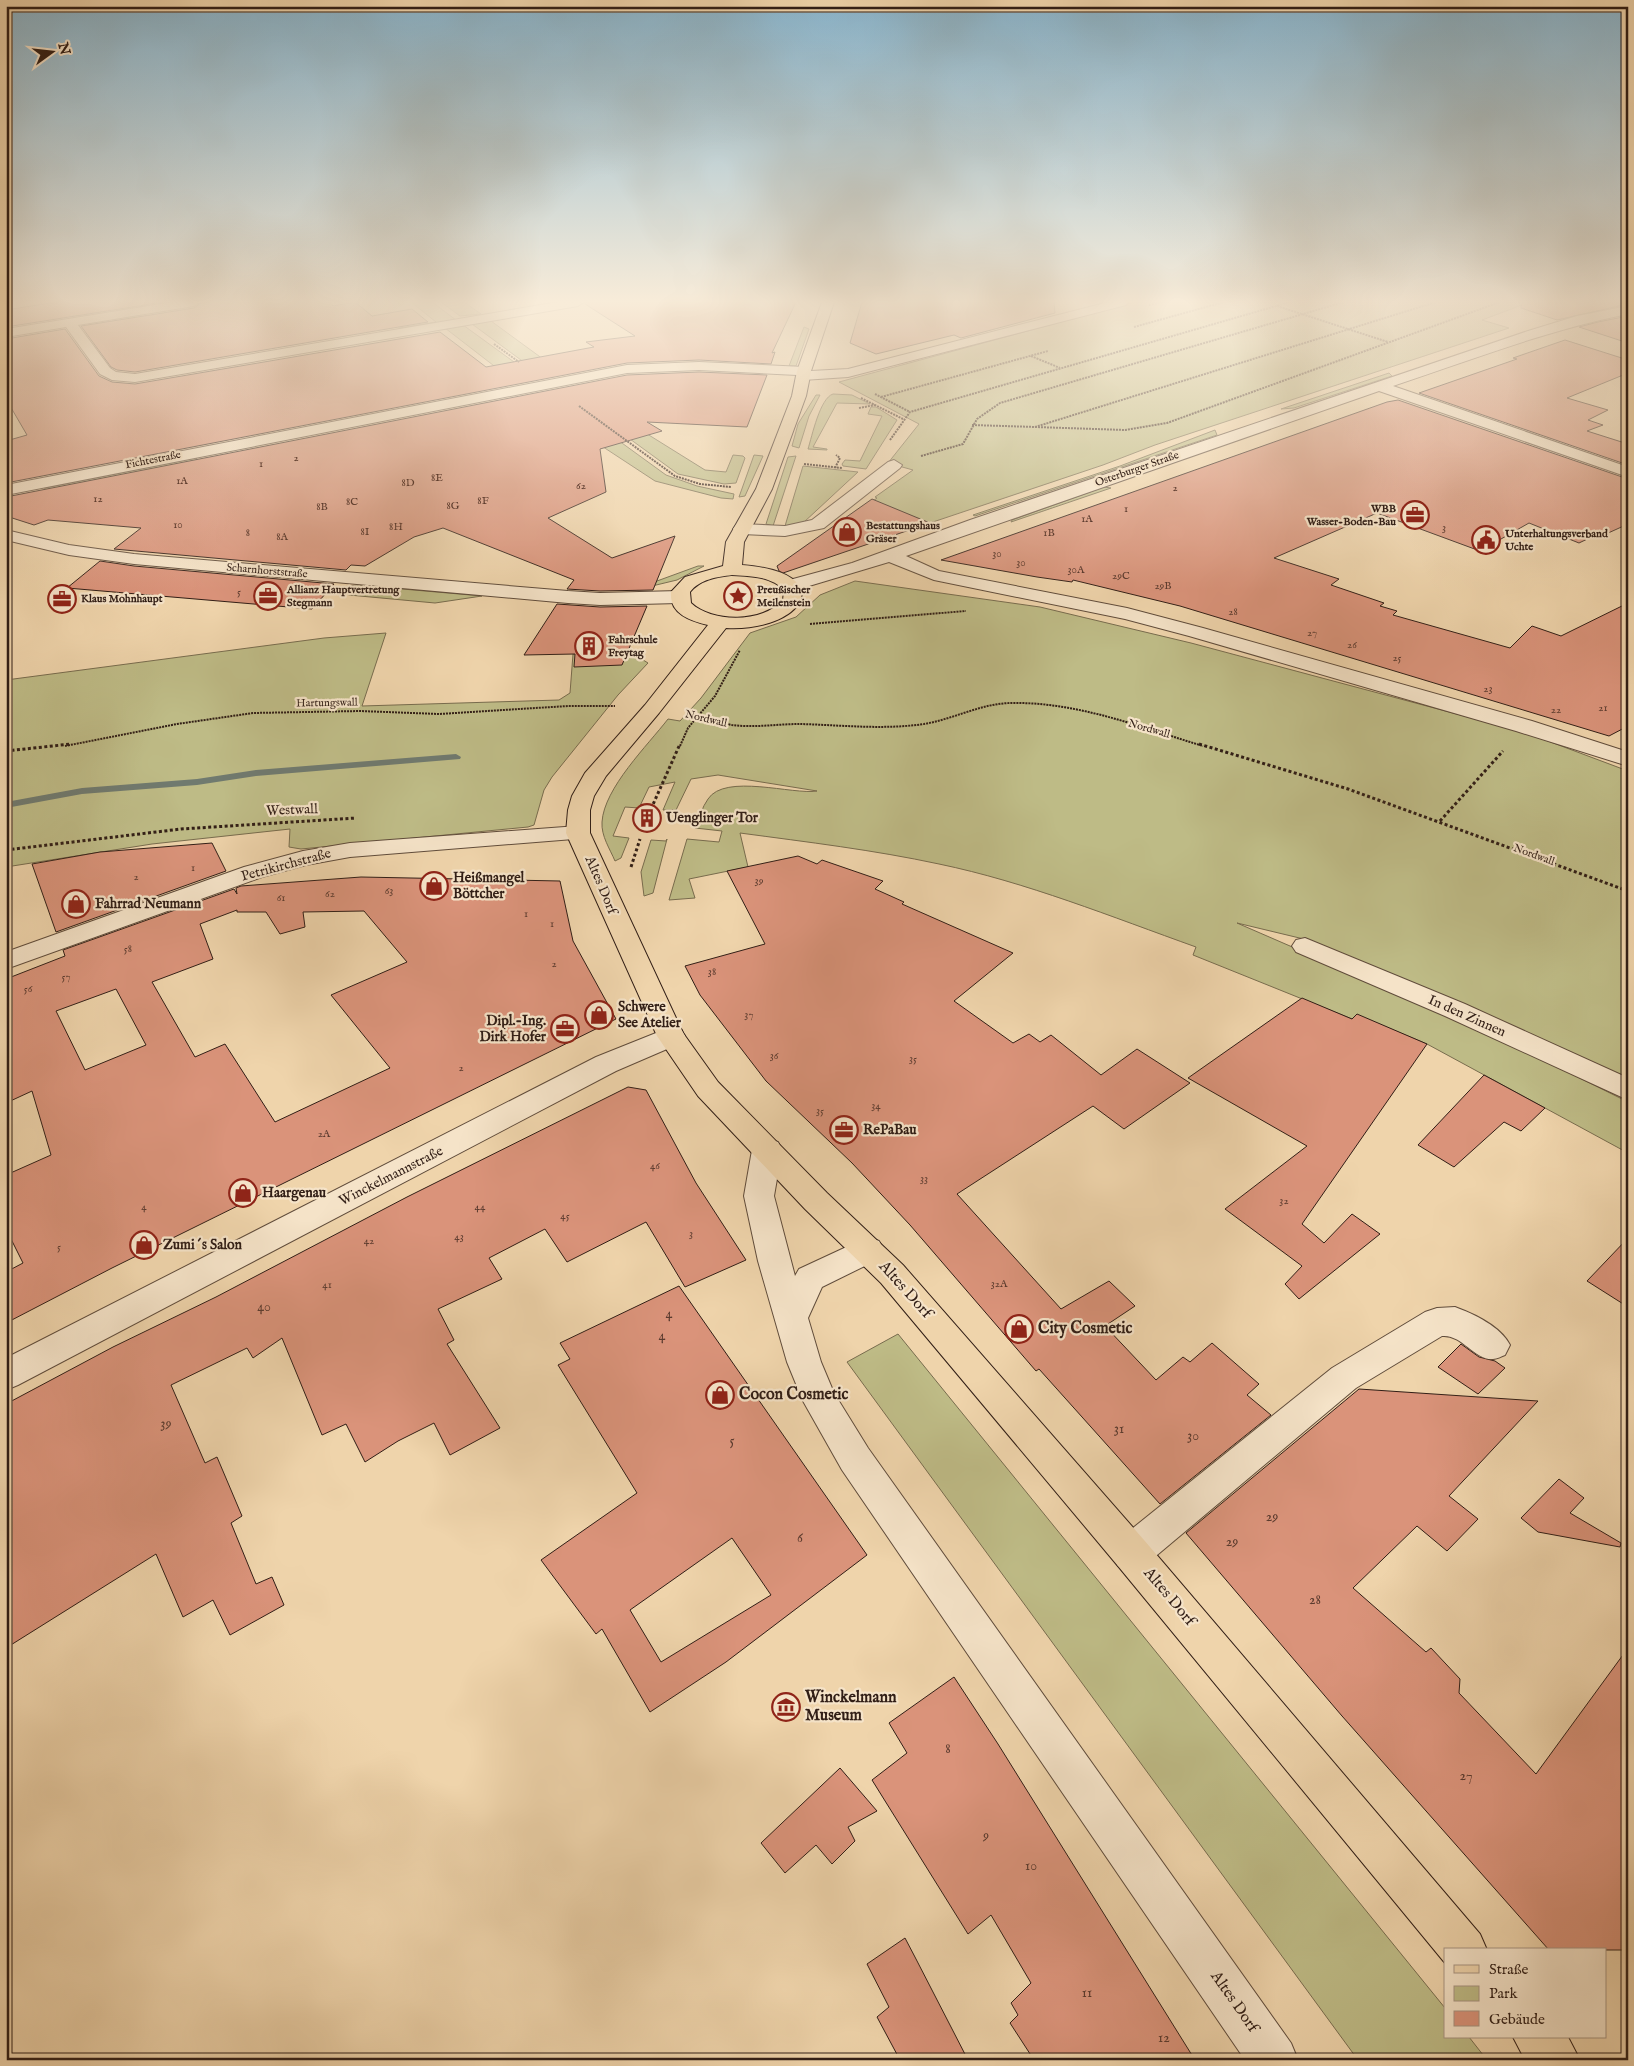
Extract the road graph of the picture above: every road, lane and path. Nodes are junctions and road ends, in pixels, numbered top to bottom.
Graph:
1 (470, 398) edge
2 (569, 398) edge
3 (799, 398) edge
4 (957, 398) edge
5 (1016, 398) edge
6 (1126, 398) edge
7 (1236, 398) edge
8 (1342, 398) edge
9 (1414, 398) edge
10 (875, 405) dead end
11 (859, 408) dead end
12 (971, 425) junction
13 (1035, 427) junction
14 (836, 454) dead end
15 (1628, 459) edge
16 (798, 464) dead end
17 (1611, 466) junction
18 (835, 468) junction
19 (843, 468) dead end
20 (888, 470) junction
21 (1628, 472) edge
22 (714, 486) dead end
23 (6, 490) edge
24 (742, 529) junction
25 (6, 535) edge
26 (889, 555) junction
27 (732, 570) junction
28 (789, 586) junction
29 (680, 597) junction
30 (969, 611) dead end
31 (721, 622) junction
32 (808, 625) dead end
33 (744, 645) dead end
34 (652, 709) junction
35 (699, 715) junction
36 (1524, 726) junction
37 (6, 751) edge
38 (1628, 759) edge
39 (651, 808) dead end
40 (360, 818) dead end
41 (1440, 821) junction
42 (578, 833) junction
43 (6, 850) edge
44 (1628, 891) edge
45 (1305, 946) dead end
46 (6, 961) edge
47 (671, 1036) junction
48 (1628, 1090) edge
49 (767, 1150) junction
50 (868, 1250) junction
51 (792, 1316) junction
52 (1493, 1345) dead end
53 (6, 1376) edge
54 (1131, 1553) junction
55 (1462, 1948) edge
56 (1538, 2038) edge
57 (1274, 2060) edge
58 (1556, 2060) edge

1 - 23 street, Fichtestraße
2 - 22 path
3 - 24 main road
4 - 20 path
5 - 12 path
6 - 13 path
7 - 13 path
8 - 26 street, Osterburger Straße
9 - 17 street
10 - 11 path
12 - 13 path
12 - 20 path
14 - 18 path
15 - 17 street
16 - 18 path
17 - 21 street
18 - 19 path
20 - 24 street
24 - 27 main road
25 - 29 street, Scharnhorststraße
26 - 28 street, Osterburger Straße
26 - 36 street
27 - 28 main road
27 - 29 main road
28 - 31 main road
29 - 31 main road
30 - 32 path
31 - 34 main road, Altes Dorf
33 - 35 path
34 - 35 path, Nordwall
34 - 37 path, Hartungswall
34 - 42 main road, Altes Dorf
35 - 39 path
35 - 41 path, Nordwall
36 - 38 street
36 - 41 path
40 - 43 path, Westwall
41 - 44 path, Nordwall
42 - 46 street, Petrikirchstraße
42 - 47 main road, Altes Dorf
45 - 48 street, In den Zinnen
47 - 49 main road, Altes Dorf
47 - 53 street, Winckelmannstraße
49 - 50 main road, Altes Dorf
49 - 51 street, Altes Dorf
50 - 51 street, Altes Dorf
50 - 54 main road, Altes Dorf
51 - 57 street, Altes Dorf
52 - 54 street
54 - 55 main road, Altes Dorf
56 - 58 main road

